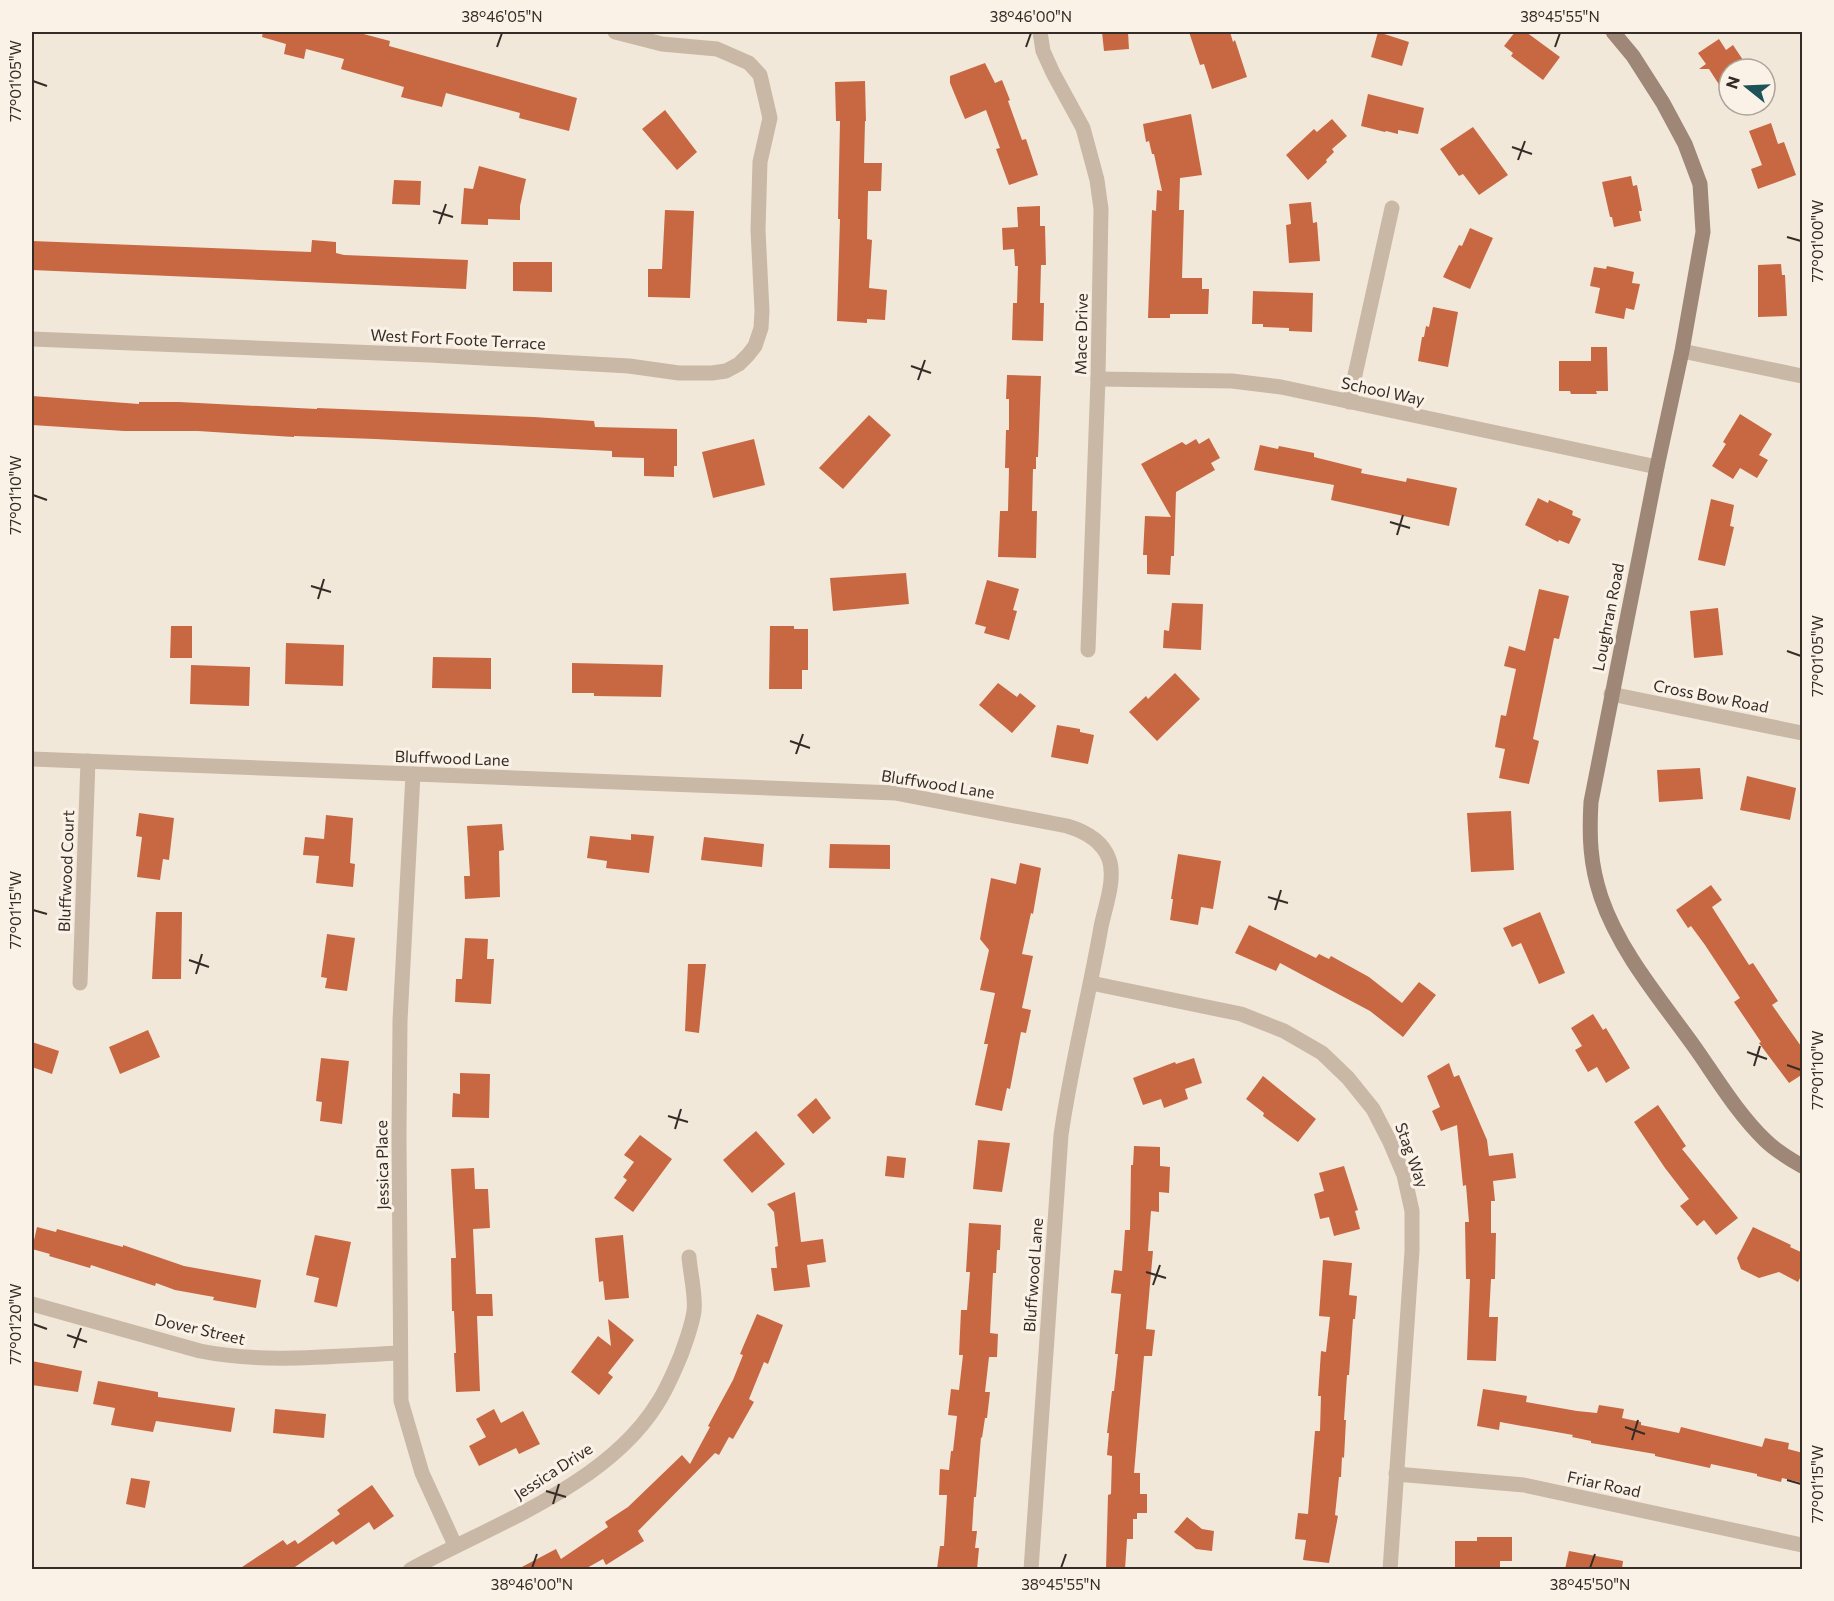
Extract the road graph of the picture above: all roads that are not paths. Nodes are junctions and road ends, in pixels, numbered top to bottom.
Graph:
1 (615, 32) edge
2 (1040, 32) edge
3 (1613, 32) edge
4 (1392, 208) dead end
5 (32, 339) edge
6 (1682, 351) junction
7 (1803, 376) edge
8 (1098, 380) junction
9 (1349, 402) junction
10 (1657, 467) junction
11 (1088, 650) dead end
12 (1611, 694) junction
13 (1803, 733) edge
14 (32, 759) edge
15 (88, 761) junction
16 (412, 774) junction
17 (80, 983) dead end
18 (1091, 983) junction
19 (1803, 1166) edge
20 (688, 1257) dead end
21 (32, 1304) edge
22 (400, 1353) junction
23 (1396, 1474) junction
24 (455, 1545) junction
25 (1803, 1545) edge
26 (410, 1569) edge
27 (1031, 1569) edge
28 (1390, 1569) edge

1 - 5 street, West Fort Foote Terrace
2 - 8 street, Mace Drive
3 - 6 street, Loughran Road
4 - 9 street
6 - 7 street
6 - 10 street, Loughran Road
8 - 9 street, School Way
8 - 11 street, Mace Drive
9 - 10 street, School Way
10 - 12 street, Loughran Road
12 - 13 street, Cross Bow Road
12 - 19 street, Loughran Road
14 - 15 street, Bluffwood Lane
15 - 16 street, Bluffwood Lane
15 - 17 street, Bluffwood Court
16 - 18 street, Bluffwood Lane
16 - 22 street, Jessica Place
18 - 23 street, Stag Way
18 - 27 street, Bluffwood Lane
20 - 24 street, Jessica Drive
21 - 22 street, Dover Street
22 - 24 street, Jessica Place
23 - 25 street, Friar Road
23 - 28 street, Stag Way
24 - 26 street, Jessica Drive

